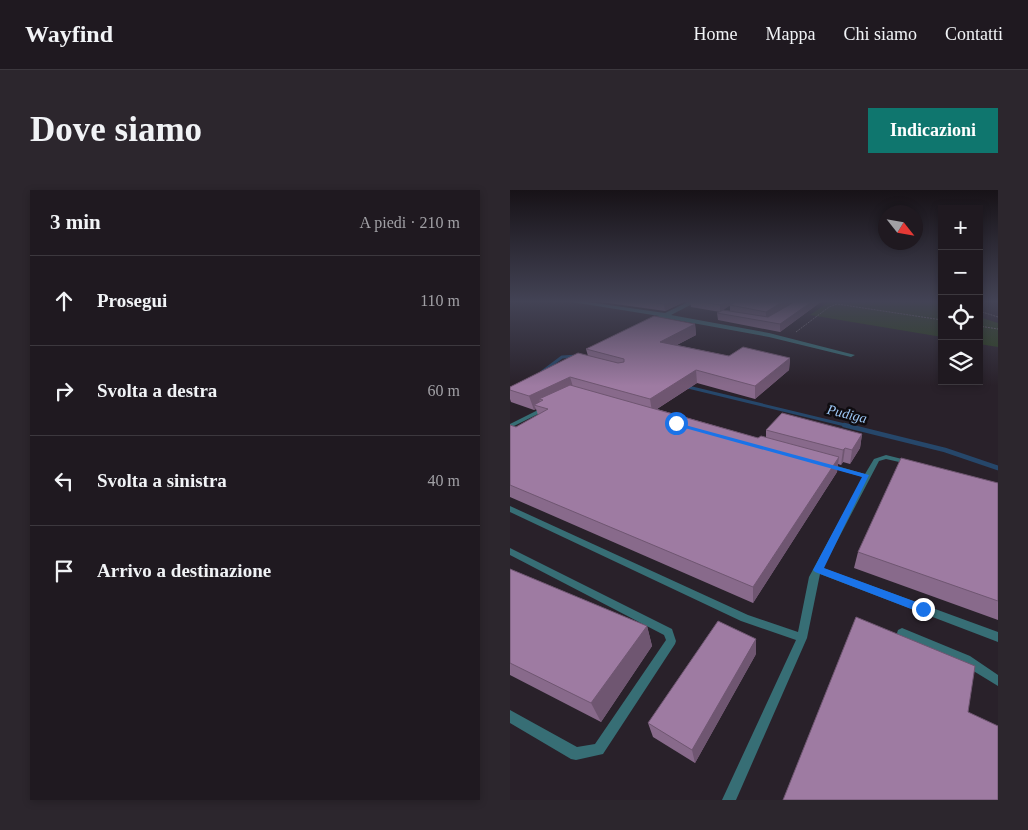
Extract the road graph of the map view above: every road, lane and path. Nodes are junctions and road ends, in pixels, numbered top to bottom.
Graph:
1 (637, 329) edge
2 (735, 329) edge
3 (800, 329) edge
4 (634, 331) edge
5 (786, 340) junction
6 (851, 355) dead end
7 (557, 403) edge
8 (510, 426) edge
9 (822, 464) edge
10 (920, 464) edge
11 (866, 476) junction
12 (510, 508) edge
13 (510, 551) edge
14 (818, 570) junction
15 (902, 633) dead end
16 (802, 638) junction
17 (998, 638) edge
18 (998, 681) edge
19 (510, 716) edge
20 (730, 800) edge

1 - 4 street
2 - 5 street
3 - 5 path
5 - 6 street
7 - 8 lane
9 - 11 lane
10 - 11 lane
11 - 14 lane
12 - 16 lane
13 - 19 lane
14 - 16 lane
14 - 17 lane
15 - 18 lane
16 - 20 lane

